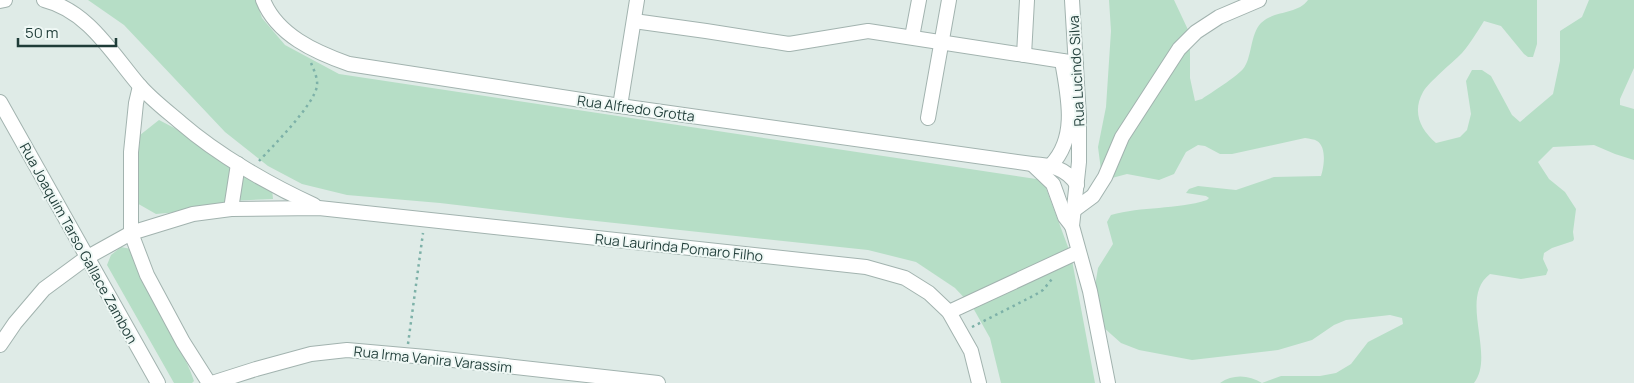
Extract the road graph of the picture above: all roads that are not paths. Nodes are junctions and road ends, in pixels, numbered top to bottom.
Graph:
1 (6, 0) edge
2 (44, 0) edge
3 (263, 0) edge
4 (637, 0) edge
5 (919, 0) edge
6 (949, 0) edge
7 (1028, 0) edge
8 (1072, 0) edge
9 (1259, 0) edge
10 (0, 1) edge
11 (634, 21) junction
12 (912, 37) junction
13 (942, 42) junction
14 (1024, 55) junction
15 (1062, 61) junction
16 (1076, 63) junction
17 (140, 86) junction
18 (0, 102) edge
19 (620, 106) junction
20 (928, 118) dead end
21 (1079, 143) junction
22 (1032, 164) junction
23 (1051, 165) junction
24 (244, 167) junction
25 (1077, 184) junction
26 (319, 208) junction
27 (231, 209) junction
28 (1074, 210) junction
29 (1072, 226) junction
30 (131, 233) junction
31 (1078, 252) junction
32 (86, 258) junction
33 (949, 312) junction
34 (0, 345) edge
35 (256, 369) junction
36 (644, 382) edge
37 (158, 383) edge
38 (210, 383) edge
39 (253, 383) edge
40 (658, 383) edge
41 (978, 383) edge
42 (1108, 383) edge

1 - 10 street
2 - 17 street, Rua Laurinda Pomaro Filho
3 - 19 street, Rua Alfredo Grotta
4 - 11 street
5 - 12 street
6 - 13 street
7 - 14 street
8 - 16 street, Rua Lucindo Silva
9 - 28 street
11 - 12 street
11 - 19 street
12 - 13 street
13 - 14 street
13 - 20 street
14 - 15 street
15 - 16 street
15 - 23 street
16 - 21 street, Rua Lucindo Silva
17 - 24 street, Rua Laurinda Pomaro Filho
17 - 30 street
18 - 32 street, Rua Joaquim Tarso Gallace Zambon
19 - 22 street, Rua Alfredo Grotta
21 - 23 street, Rua Lucindo Silva
21 - 25 street, Rua Lucindo Silva
22 - 23 street, Rua Alfredo Grotta
22 - 29 street
23 - 25 street, Rua Alfredo Grotta
24 - 26 street, Rua Laurinda Pomaro Filho
24 - 27 street
25 - 28 street, Rua Lucindo Silva
26 - 27 street, Rua Laurinda Pomaro Filho
26 - 33 street, Rua Laurinda Pomaro Filho
27 - 30 street, Rua Laurinda Pomaro Filho
28 - 29 street, Rua Lucindo Silva
29 - 31 street
30 - 32 street, Rua Laurinda Pomaro Filho
30 - 38 street
31 - 33 street
31 - 42 street
32 - 34 street, Rua Laurinda Pomaro Filho
32 - 37 street, Rua Joaquim Tarso Gallace Zambon
33 - 41 street, Rua Laurinda Pomaro Filho
35 - 36 street, Rua Irma Vanira Varassim
35 - 38 street, Rua Irma Vanira Varassim
35 - 39 street
36 - 40 street, Rua Irma Vanira Varassim

